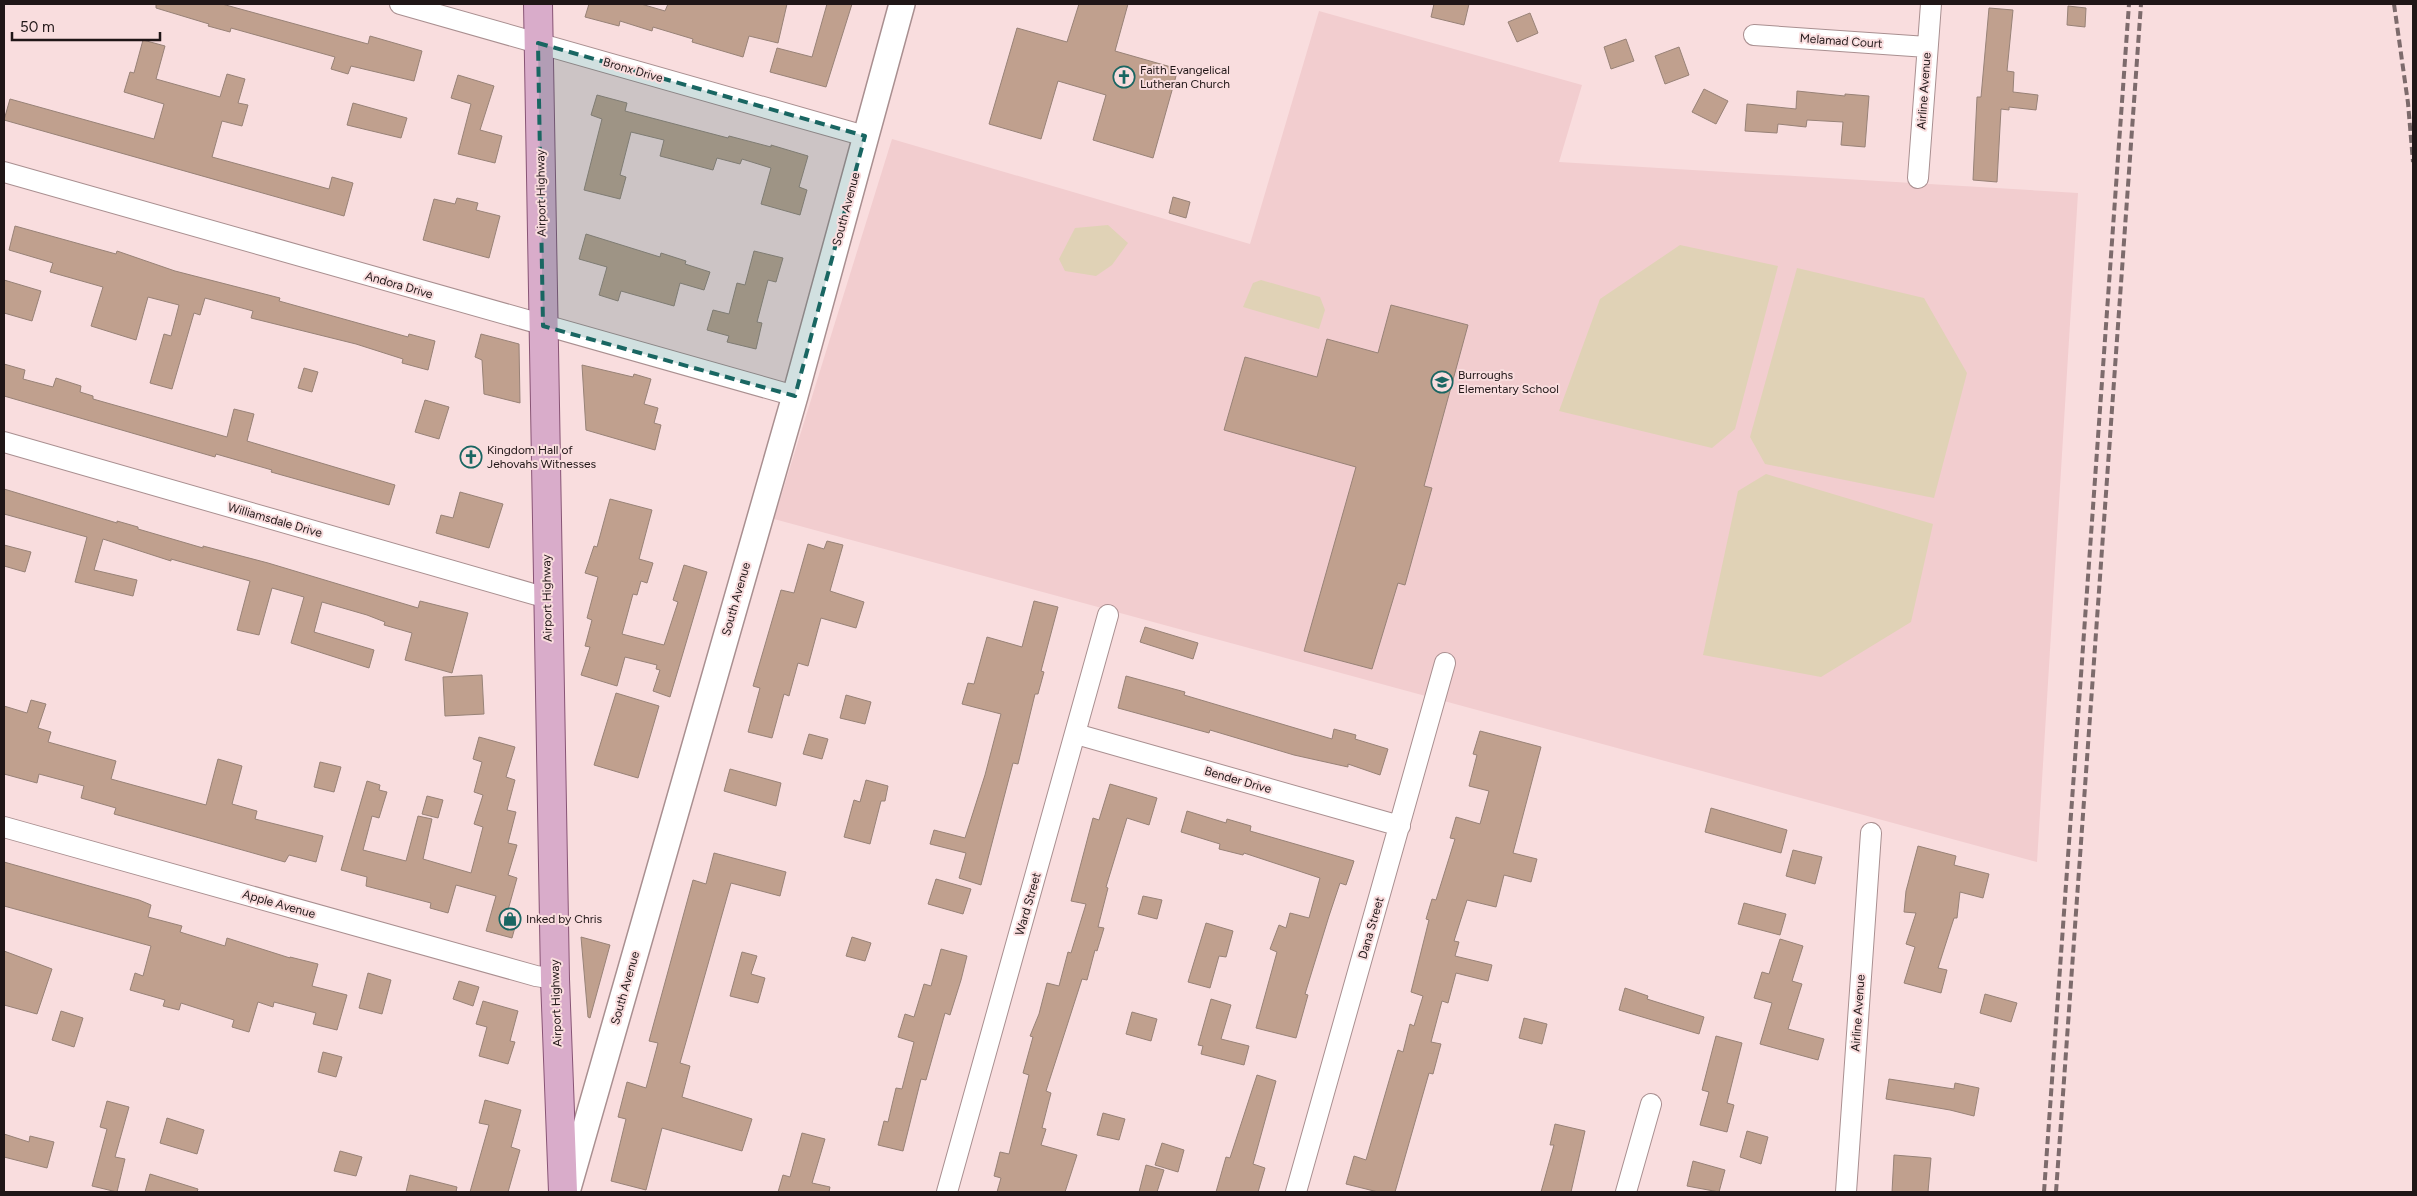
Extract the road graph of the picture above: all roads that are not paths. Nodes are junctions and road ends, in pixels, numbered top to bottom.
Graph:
1 (400, 4) edge
2 (538, 4) edge
3 (902, 4) edge
4 (1930, 4) edge
5 (1754, 34) dead end
6 (538, 43) junction
7 (1927, 46) junction
8 (865, 136) junction
9 (4, 172) edge
10 (1918, 178) dead end
11 (543, 326) junction
12 (795, 396) junction
13 (4, 442) edge
14 (547, 598) junction
15 (1108, 615) dead end
16 (1445, 663) dead end
17 (1076, 734) junction
18 (4, 826) edge
19 (1400, 826) junction
20 (1871, 833) dead end
21 (555, 979) junction
22 (1651, 1104) dead end
23 (563, 1192) edge
24 (567, 1192) edge
25 (947, 1192) edge
26 (1296, 1192) edge
27 (1626, 1192) edge
28 (1846, 1192) edge

1 - 6 street, Bronx Drive
2 - 6 main road, Airport Highway
3 - 8 street, South Avenue
4 - 7 street, Airline Avenue
5 - 7 street, Melamad Court
6 - 8 street, Bronx Drive
6 - 11 main road, Airport Highway
7 - 10 street, Airline Avenue
8 - 12 street, South Avenue
9 - 11 street, Andora Drive
11 - 12 street, Andora Drive
11 - 14 main road, Airport Highway
12 - 24 street, South Avenue
13 - 14 street, Williamsdale Drive
14 - 21 main road, Airport Highway
15 - 17 street, Ward Street
16 - 19 street, Dana Street
17 - 19 street, Bender Drive
17 - 25 street, Ward Street
18 - 21 street, Apple Avenue
19 - 26 street, Dana Street
20 - 28 street, Airline Avenue
21 - 23 main road, Airport Highway
22 - 27 street

